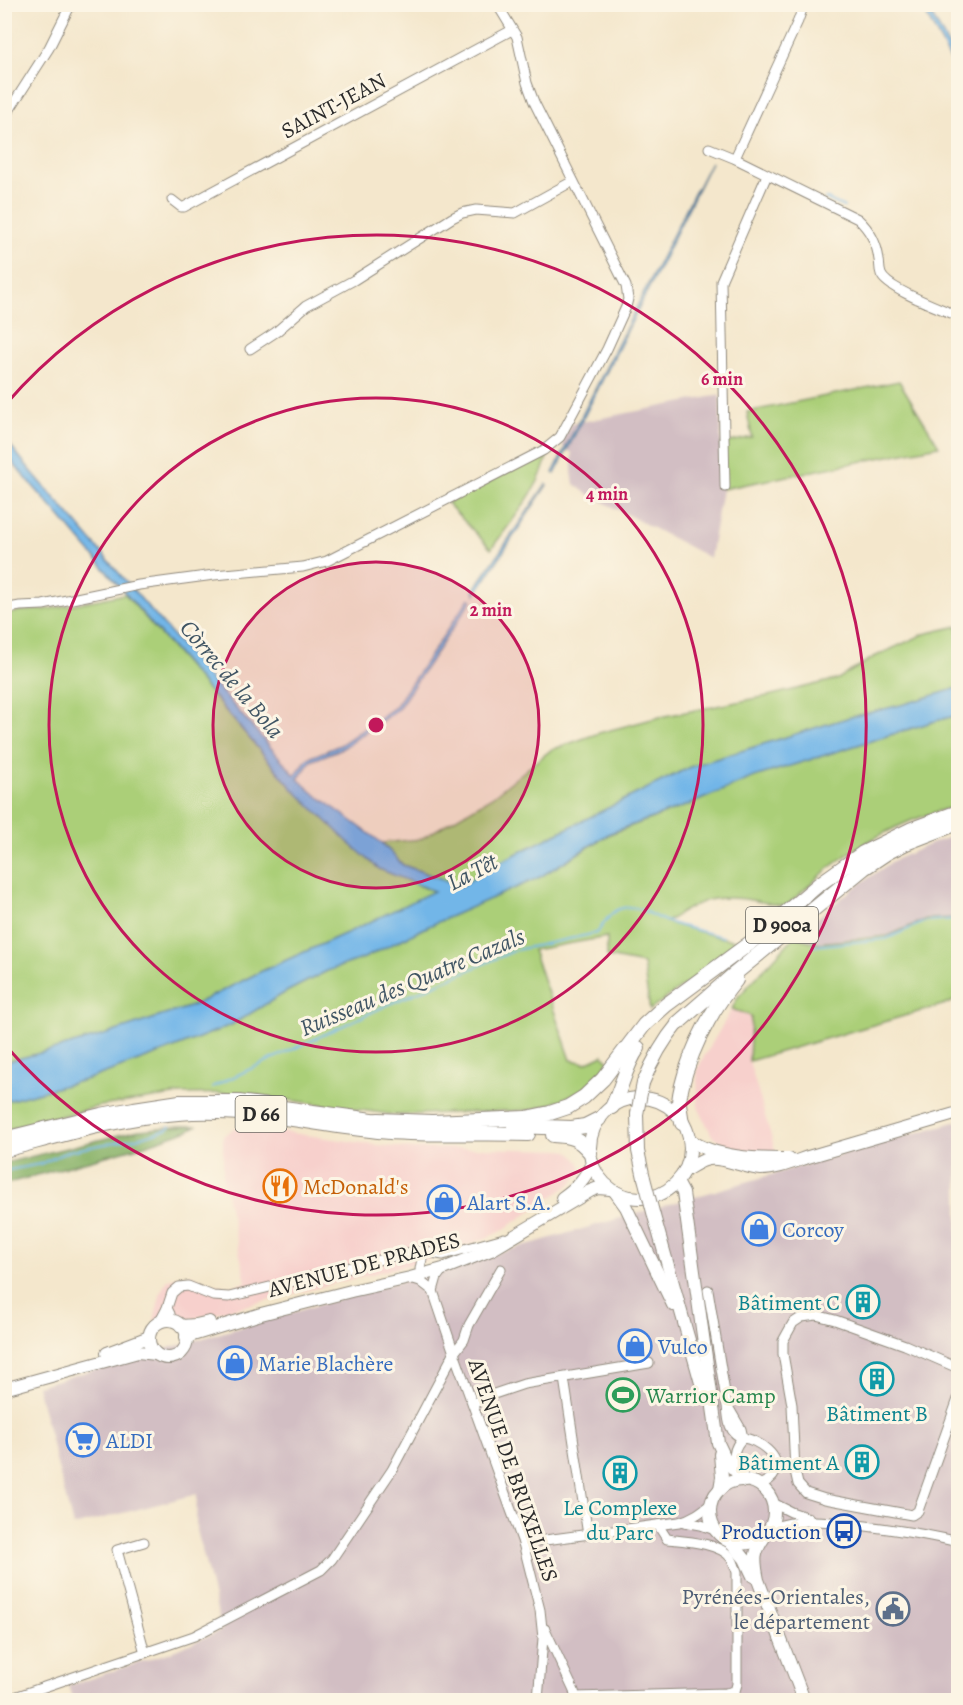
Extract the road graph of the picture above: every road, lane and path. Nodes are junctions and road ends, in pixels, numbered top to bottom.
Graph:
1 (71, 4) edge
2 (497, 4) edge
3 (804, 4) edge
4 (512, 30) junction
5 (4, 126) edge
6 (709, 148) dead end
7 (736, 159) junction
8 (767, 175) junction
9 (573, 181) junction
10 (172, 200) dead end
11 (958, 316) edge
12 (250, 349) dead end
13 (725, 488) dead end
14 (4, 609) edge
15 (958, 812) edge
16 (958, 823) edge
17 (896, 837) junction
18 (854, 859) junction
19 (829, 896) junction
20 (678, 1023) junction
21 (612, 1107) junction
22 (958, 1113) edge
23 (599, 1119) junction
24 (378, 1120) junction
25 (682, 1123) junction
26 (521, 1130) junction
27 (689, 1138) junction
28 (4, 1139) edge
29 (4, 1150) edge
30 (808, 1157) junction
31 (591, 1158) junction
32 (680, 1177) junction
33 (613, 1190) junction
34 (504, 1238) junction
35 (415, 1251) junction
36 (420, 1269) junction
37 (443, 1269) junction
38 (501, 1269) dead end
39 (411, 1278) junction
40 (708, 1290) dead end
41 (433, 1291) junction
42 (469, 1325) junction
43 (174, 1326) junction
44 (448, 1334) junction
45 (149, 1337) junction
46 (692, 1350) junction
47 (454, 1353) junction
48 (156, 1354) junction
49 (649, 1363) dead end
50 (958, 1368) edge
51 (564, 1378) junction
52 (30, 1382) junction
53 (4, 1389) edge
54 (958, 1399) edge
55 (473, 1404) junction
56 (743, 1438) junction
57 (718, 1443) junction
58 (741, 1477) junction
59 (759, 1485) junction
60 (720, 1489) junction
61 (711, 1503) junction
62 (773, 1503) junction
63 (814, 1520) junction
64 (679, 1522) junction
65 (658, 1525) junction
66 (715, 1530) junction
67 (767, 1532) junction
68 (588, 1535) junction
69 (144, 1542) dead end
70 (731, 1542) junction
71 (958, 1542) edge
72 (523, 1544) junction
73 (542, 1623) junction
74 (145, 1653) junction
75 (576, 1699) edge
76 (6, 1701) edge
77 (538, 1701) edge
78 (799, 1701) edge
79 (804, 1701) edge

1 - 5 street
2 - 4 street
3 - 7 street
4 - 9 street
4 - 10 street, SAINT-JEAN
6 - 7 street
7 - 8 street
8 - 11 street
8 - 13 street
9 - 12 street
9 - 14 street
15 - 17 highway, D 900a
16 - 19 highway, D 900a
17 - 18 highway
17 - 20 highway, D 900a
18 - 21 highway
18 - 24 highway
19 - 20 highway, D 900a
19 - 25 highway
20 - 46 main road, D 900a, bridge
21 - 23 main road
21 - 25 main road
22 - 30 main road
23 - 26 highway, D 66
23 - 31 main road
24 - 26 highway, D 66
24 - 28 highway, D 66
25 - 27 main road
26 - 29 highway, D 66
26 - 31 highway, D 66
27 - 30 main road
27 - 32 main road
30 - 32 main road
31 - 33 main road
31 - 34 main road, AVENUE DE PRADES
32 - 33 main road
32 - 57 main road
33 - 37 main road, AVENUE DE PRADES
33 - 46 main road
34 - 35 street
34 - 36 main road, AVENUE DE PRADES
35 - 36 street
35 - 43 street
36 - 43 main road, AVENUE DE PRADES
37 - 39 main road, AVENUE DE PRADES
37 - 41 street
38 - 42 street
39 - 41 street
39 - 43 main road, AVENUE DE PRADES
40 - 56 street
41 - 44 street, AVENUE DE BRUXELLES
42 - 44 street
42 - 47 street
43 - 45 main road
43 - 48 main road
44 - 47 street, AVENUE DE BRUXELLES
45 - 48 main road
45 - 52 main road
46 - 57 main road, D 900a
47 - 55 street, AVENUE DE BRUXELLES
47 - 74 street
48 - 52 main road
49 - 51 street
50 - 54 street
51 - 55 street
51 - 68 street
52 - 53 main road
55 - 72 street, AVENUE DE BRUXELLES
56 - 58 street
56 - 59 street
57 - 58 main road, D 900a
57 - 60 main road, D 900a
58 - 59 main road
58 - 60 main road
59 - 62 main road
60 - 61 main road
61 - 64 street
61 - 66 main road
62 - 63 street
62 - 67 main road
63 - 67 street
63 - 71 street
64 - 65 street
64 - 66 street
65 - 68 street
65 - 75 street
66 - 70 main road
67 - 70 main road
67 - 79 main road
68 - 72 street
69 - 74 street
70 - 78 main road
72 - 73 street, AVENUE DE BRUXELLES
73 - 75 street
73 - 77 street, AVENUE DE BRUXELLES
74 - 76 street

